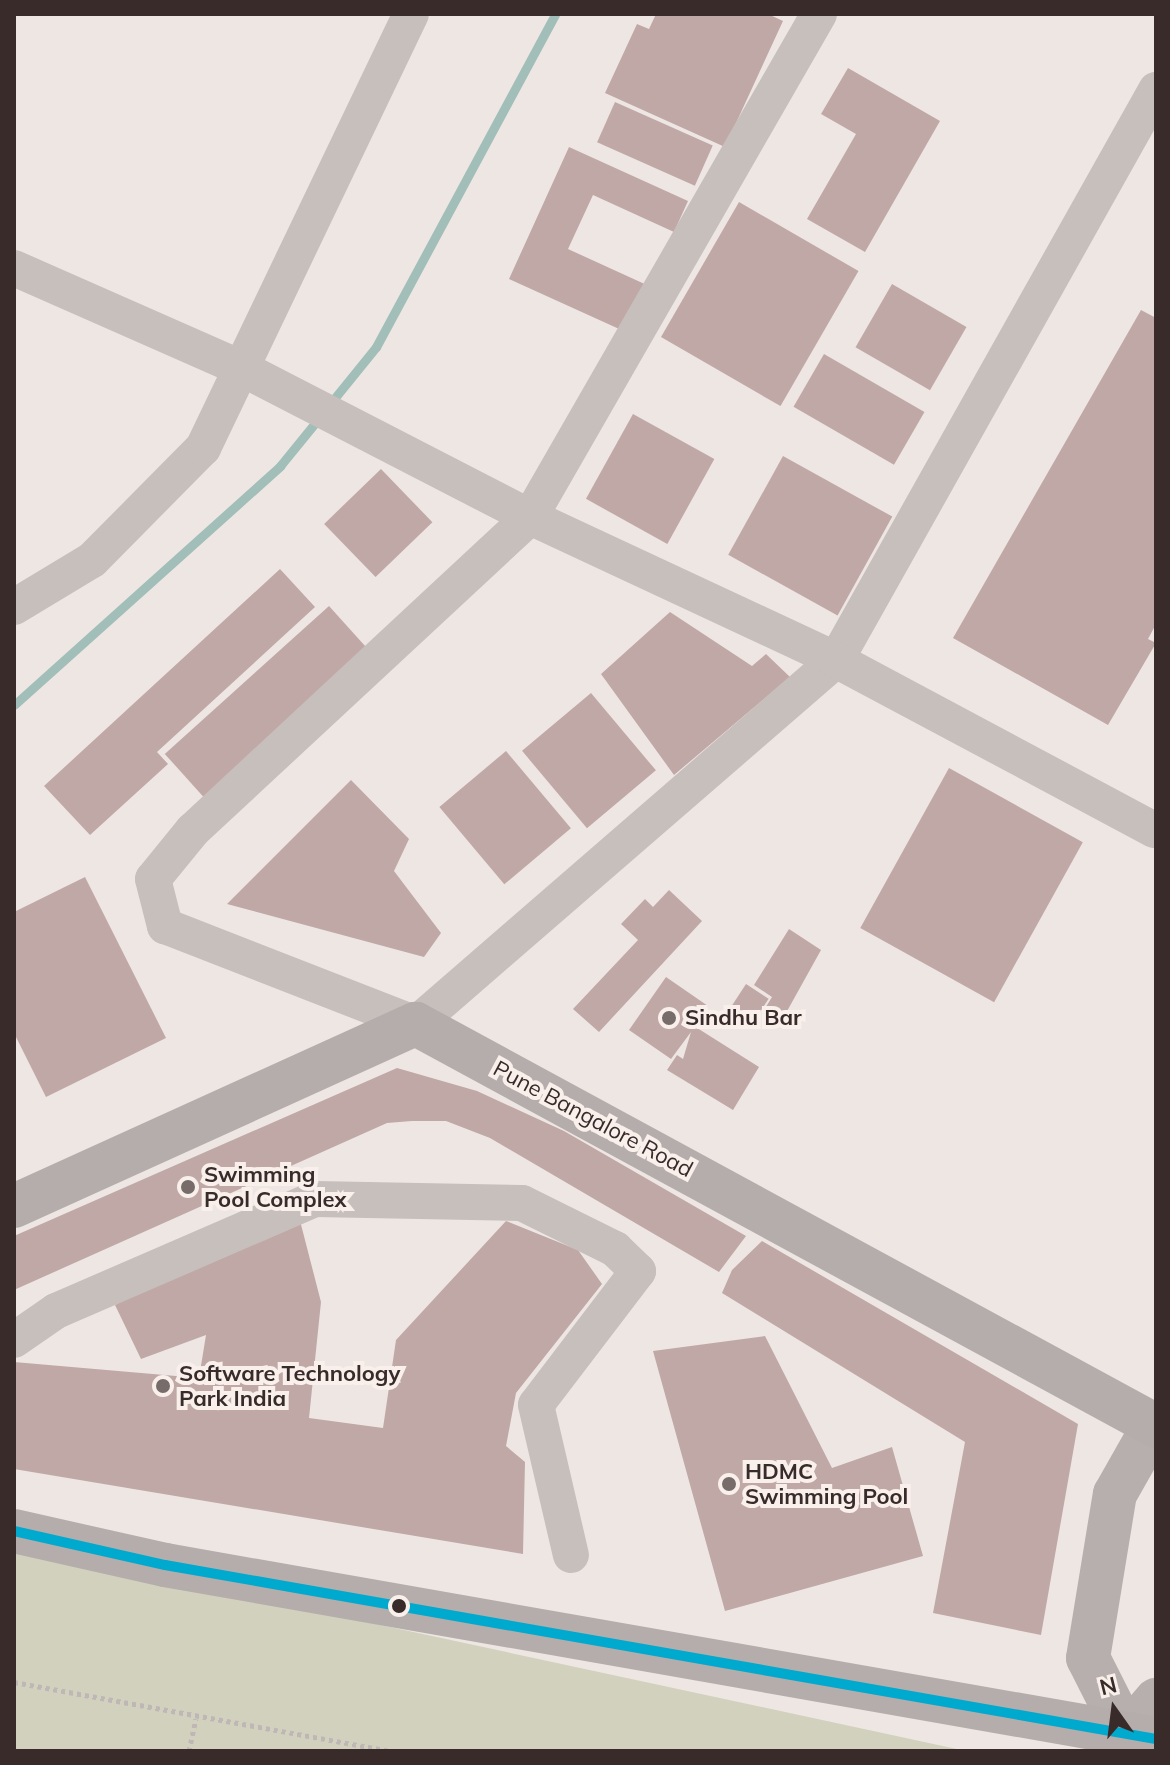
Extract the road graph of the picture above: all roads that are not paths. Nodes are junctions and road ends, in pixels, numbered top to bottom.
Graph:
1 (411, 14) edge
2 (819, 14) edge
3 (1156, 90) edge
4 (14, 268) edge
5 (241, 368) junction
6 (530, 517) junction
7 (14, 607) edge
8 (836, 660) junction
9 (1155, 832) edge
10 (416, 1024) junction
11 (14, 1206) edge
12 (14, 1340) edge
13 (1155, 1424) edge
14 (14, 1531) edge
15 (571, 1555) dead end
16 (1156, 1700) edge
17 (1139, 1741) edge

1 - 5 street
2 - 6 street
3 - 8 street
4 - 5 street
5 - 6 street
5 - 7 street
6 - 8 street
6 - 10 street
8 - 9 street
8 - 10 street
10 - 11 main road
10 - 13 main road, Pune Bangalore Road
12 - 15 street
13 - 17 street
14 - 17 main road
16 - 17 street

